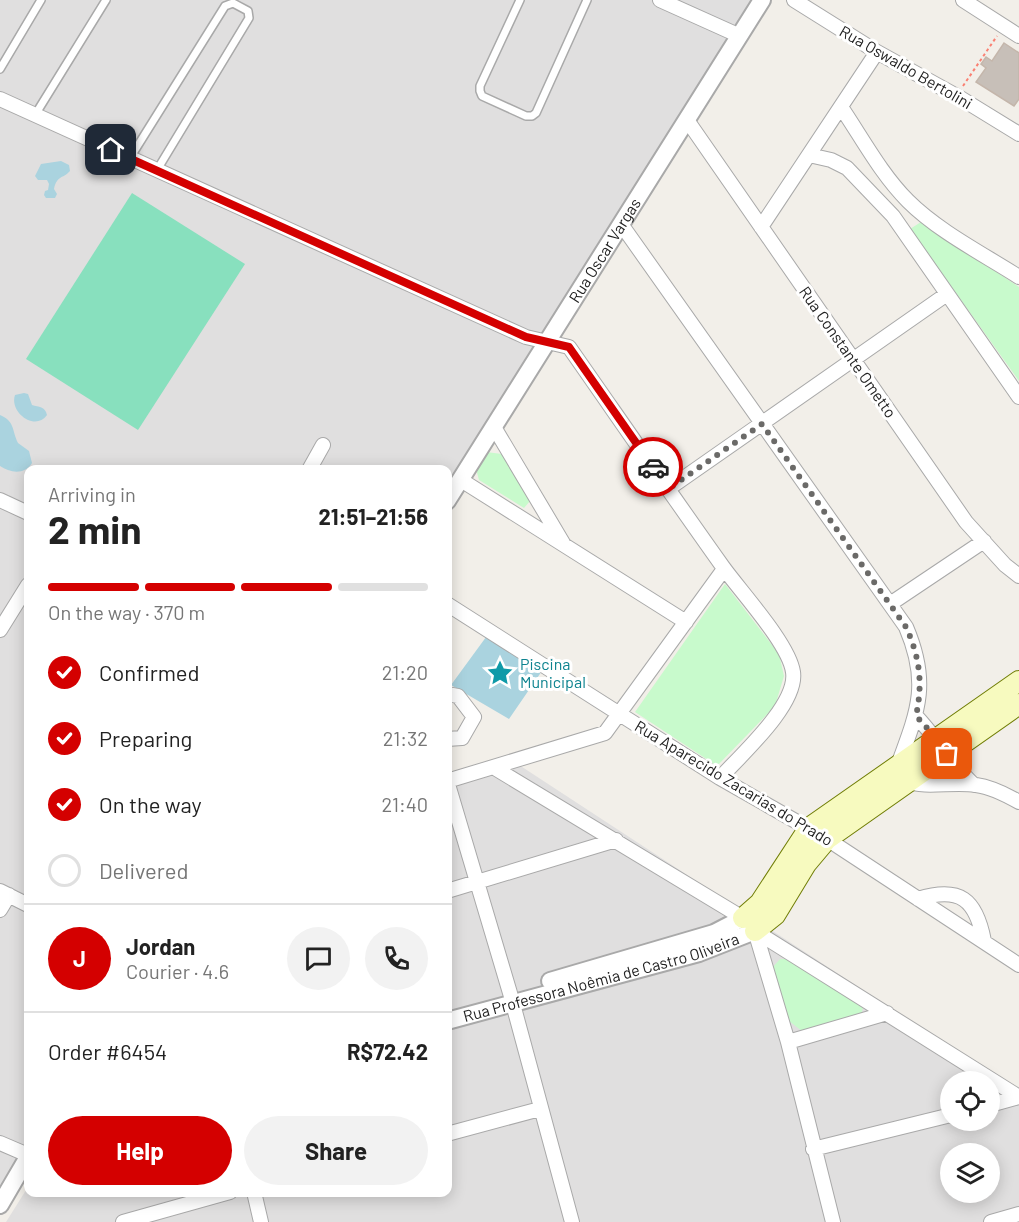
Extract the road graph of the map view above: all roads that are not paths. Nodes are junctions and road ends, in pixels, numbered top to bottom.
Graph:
1 (40, 0) edge
2 (106, 0) edge
3 (519, 0) edge
4 (587, 0) edge
5 (660, 0) edge
6 (762, 0) edge
7 (794, 0) edge
8 (963, 0) edge
9 (740, 36) junction
10 (1019, 36) edge
11 (877, 52) junction
12 (0, 69) edge
13 (0, 99) edge
14 (841, 107) junction
15 (35, 115) junction
16 (687, 120) junction
17 (1019, 134) edge
18 (809, 155) junction
19 (130, 158) junction
20 (157, 170) junction
21 (908, 201) junction
22 (893, 216) junction
23 (621, 224) junction
24 (761, 227) junction
25 (1019, 277) edge
26 (947, 294) junction
27 (547, 342) junction
28 (854, 360) junction
29 (1019, 397) edge
30 (762, 424) junction
31 (494, 427) junction
32 (323, 445) dead end
33 (312, 465) edge
34 (461, 480) junction
35 (668, 489) junction
36 (452, 494) edge
37 (0, 500) edge
38 (24, 511) edge
39 (984, 542) junction
40 (564, 545) junction
41 (724, 569) junction
42 (1019, 576) edge
43 (24, 591) edge
44 (890, 604) junction
45 (452, 607) edge
46 (686, 622) junction
47 (0, 630) edge
48 (1019, 681) edge
49 (452, 695) edge
50 (1019, 704) edge
51 (619, 714) junction
52 (916, 716) junction
53 (452, 739) edge
54 (942, 746) junction
55 (493, 767) junction
56 (902, 775) junction
57 (720, 778) junction
58 (452, 779) edge
59 (974, 784) junction
60 (452, 798) edge
61 (1019, 802) edge
62 (809, 828) junction
63 (827, 839) junction
64 (616, 840) junction
65 (477, 881) junction
66 (452, 889) edge
67 (5, 893) edge
68 (918, 899) junction
69 (24, 903) edge
70 (0, 910) edge
71 (749, 925) junction
72 (984, 941) junction
73 (1019, 965) edge
74 (511, 998) junction
75 (452, 1008) edge
76 (887, 1013) junction
77 (452, 1019) edge
78 (788, 1042) junction
79 (1019, 1097) edge
80 (1000, 1102) edge
81 (540, 1109) junction
82 (940, 1118) edge
83 (452, 1133) edge
84 (0, 1143) edge
85 (813, 1149) junction
86 (24, 1154) edge
87 (24, 1163) edge
88 (212, 1197) edge
89 (255, 1197) edge
90 (0, 1205) edge
91 (1019, 1214) edge
92 (572, 1220) edge
93 (123, 1222) edge
94 (261, 1222) edge
95 (557, 1222) edge
96 (833, 1222) edge
97 (991, 1222) edge

1 - 12 lane
2 - 15 lane
3 - 4 lane
5 - 9 street
6 - 9 street, Rua Oscar Vargas
7 - 11 street, Rua Oswaldo Bertolini
8 - 10 street
9 - 16 street, Rua Oscar Vargas
11 - 14 street
11 - 17 street, Rua Oswaldo Bertolini
13 - 15 street
14 - 18 street
14 - 21 street
15 - 19 street
16 - 23 street, Rua Oscar Vargas
16 - 24 street, Rua Constante Ometto
18 - 22 street
18 - 24 street
19 - 20 street
19 - 20 lane
20 - 27 street
21 - 22 street
21 - 25 street
22 - 26 street
23 - 27 street, Rua Oscar Vargas
23 - 30 street
24 - 28 street, Rua Constante Ometto
26 - 28 street
26 - 29 street
27 - 31 street, Rua Oscar Vargas
27 - 35 street
28 - 30 street
28 - 39 street, Rua Constante Ometto
30 - 35 street
30 - 44 street
31 - 34 street, Rua Oscar Vargas
31 - 40 street
32 - 33 street
34 - 36 street, Rua Oscar Vargas
34 - 40 street
35 - 41 street
37 - 38 street
39 - 42 street, Rua Constante Ometto
39 - 44 street
40 - 46 street
41 - 46 street
41 - 57 street
43 - 47 street
44 - 52 street
45 - 51 street, Rua Aparecido Zacarias do Prado
46 - 51 street
48 - 54 main road
49 - 53 street
50 - 54 main road
51 - 55 street
51 - 57 street, Rua Aparecido Zacarias do Prado
52 - 54 street
52 - 56 street
54 - 56 main road
54 - 59 street
55 - 58 street
55 - 64 street
56 - 59 street
56 - 62 main road
56 - 63 main road
57 - 62 street, Rua Aparecido Zacarias do Prado
59 - 61 street
60 - 65 street
62 - 63 street, Rua Aparecido Zacarias do Prado
62 - 71 main road
63 - 68 street, Rua Aparecido Zacarias do Prado
63 - 71 main road
64 - 65 street
64 - 71 street
65 - 66 street
65 - 74 street
67 - 69 street
67 - 70 street
68 - 72 street, Rua Aparecido Zacarias do Prado
68 - 72 street
71 - 74 street, Rua Professora Noêmia de Castro Oliveira
71 - 76 street
71 - 78 street
72 - 73 street, Rua Aparecido Zacarias do Prado
74 - 75 street, Rua Professora Noêmia de Castro Oliveira
74 - 77 street, Rua Professora Noêmia de Castro Oliveira
74 - 81 street
76 - 78 street
76 - 79 street
78 - 85 street
79 - 80 street
81 - 83 street
81 - 92 street
82 - 85 street
84 - 86 street
85 - 96 street
87 - 90 street
88 - 93 street
89 - 94 street
91 - 97 street
92 - 95 street

